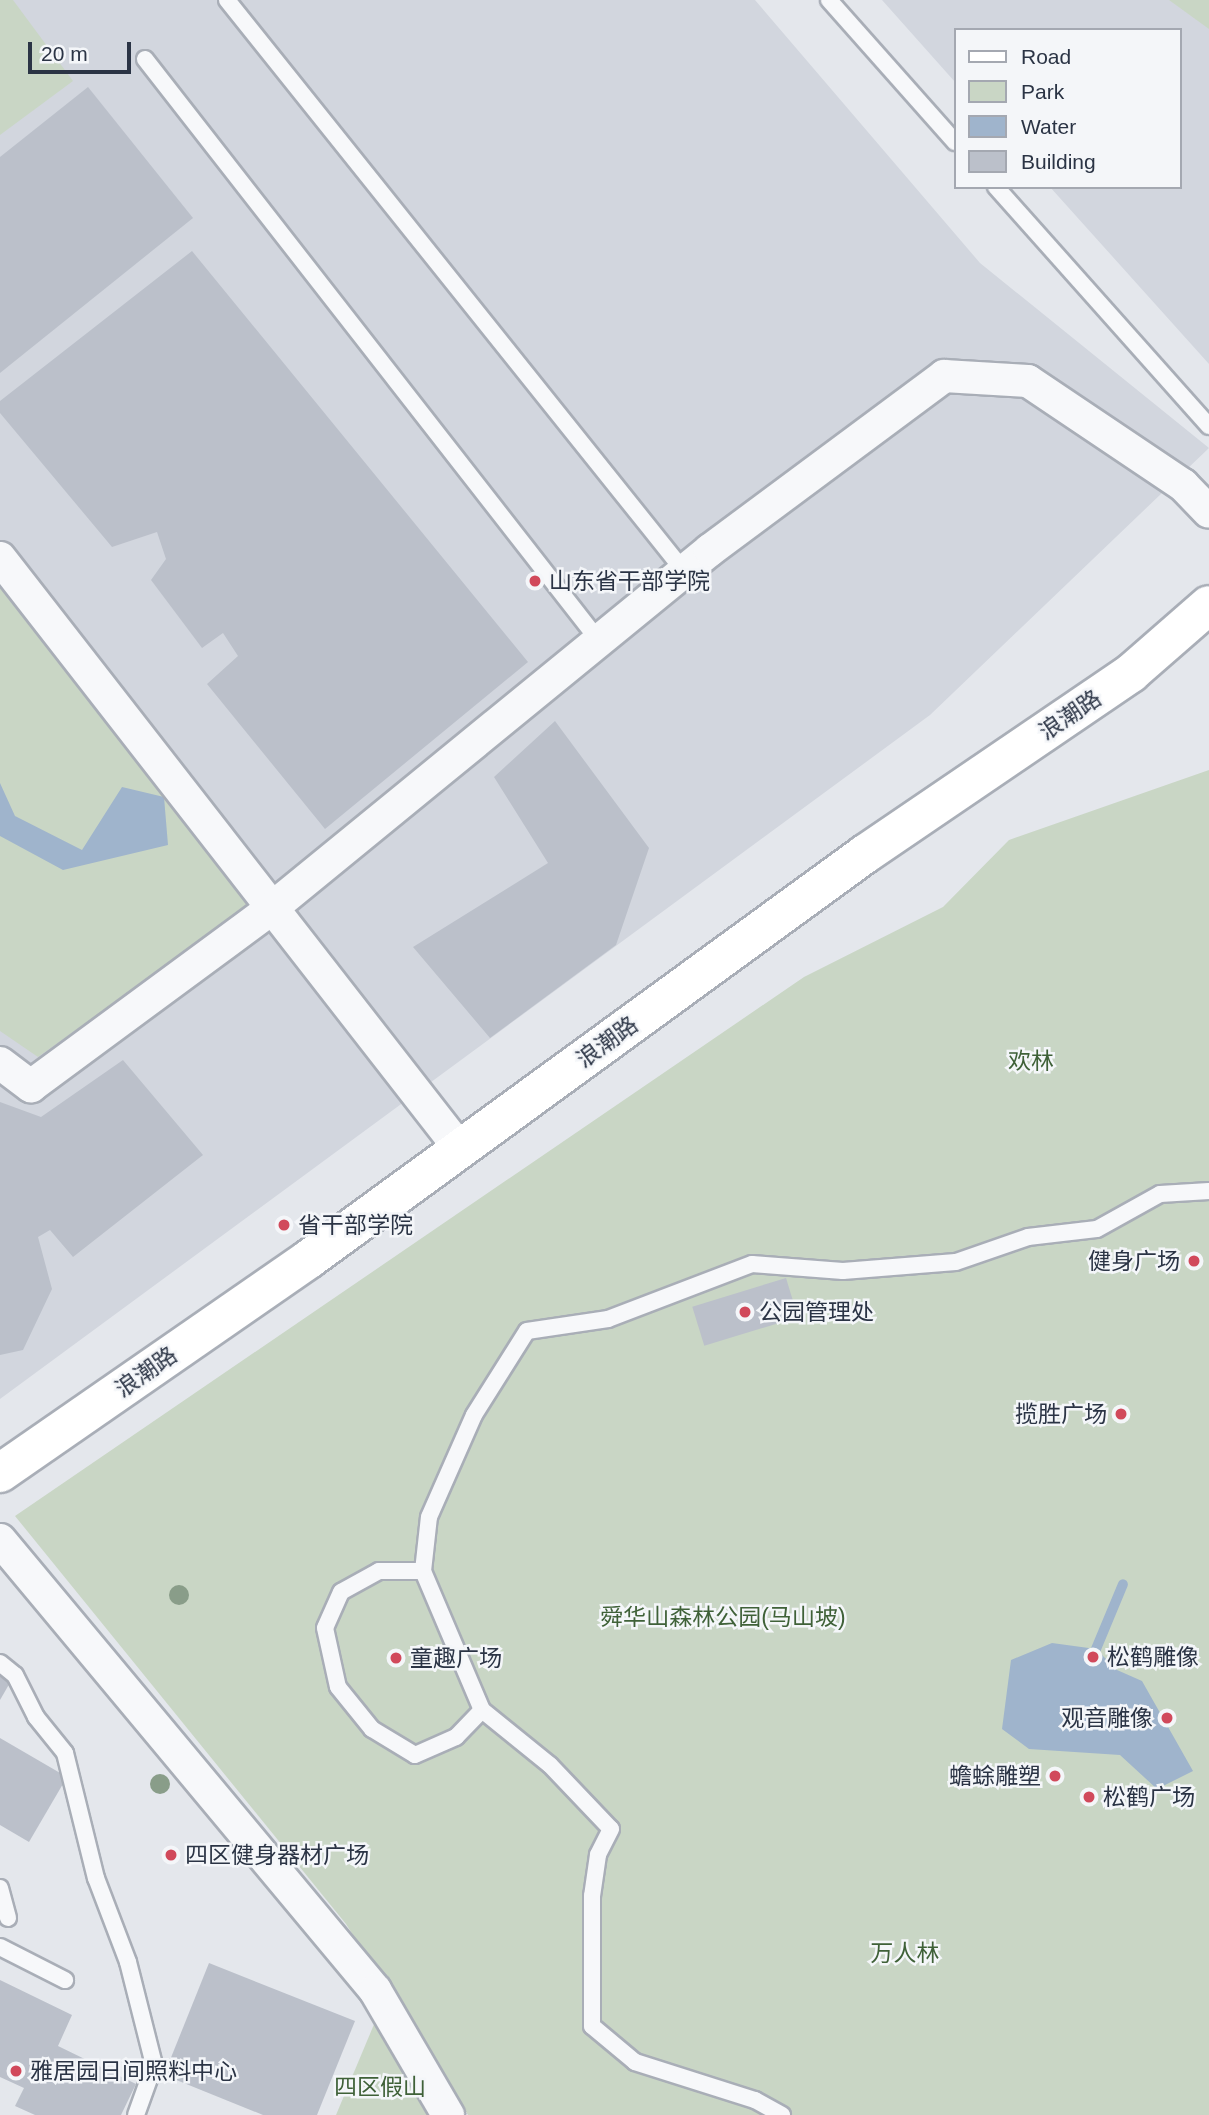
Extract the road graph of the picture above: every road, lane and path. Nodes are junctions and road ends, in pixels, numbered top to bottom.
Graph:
1 (227, 0) edge
2 (829, 0) edge
3 (145, 59) dead end
4 (954, 141) edge
5 (998, 189) edge
6 (1209, 426) edge
7 (1209, 512) edge
8 (0, 558) edge
9 (684, 571) junction
10 (1209, 605) edge
11 (599, 641) junction
12 (272, 908) junction
13 (0, 1063) edge
14 (460, 1149) junction
15 (1209, 1191) edge
16 (0, 1473) edge
17 (0, 1541) edge
18 (424, 1571) junction
19 (0, 1664) edge
20 (482, 1710) junction
21 (0, 1888) edge
22 (8, 1918) dead end
23 (0, 1947) edge
24 (65, 1980) dead end
25 (136, 2115) edge
26 (448, 2115) edge
27 (782, 2115) edge

1 - 9 lane
2 - 4 lane
3 - 11 lane
5 - 6 lane
7 - 9 street
8 - 12 street
9 - 11 street
10 - 14 main road, 浪潮路
11 - 12 street
12 - 13 street
12 - 14 street
14 - 16 main road, 浪潮路
15 - 18 lane
17 - 26 street
18 - 20 lane
18 - 20 lane
19 - 25 lane
20 - 27 lane
21 - 22 lane
23 - 24 lane

